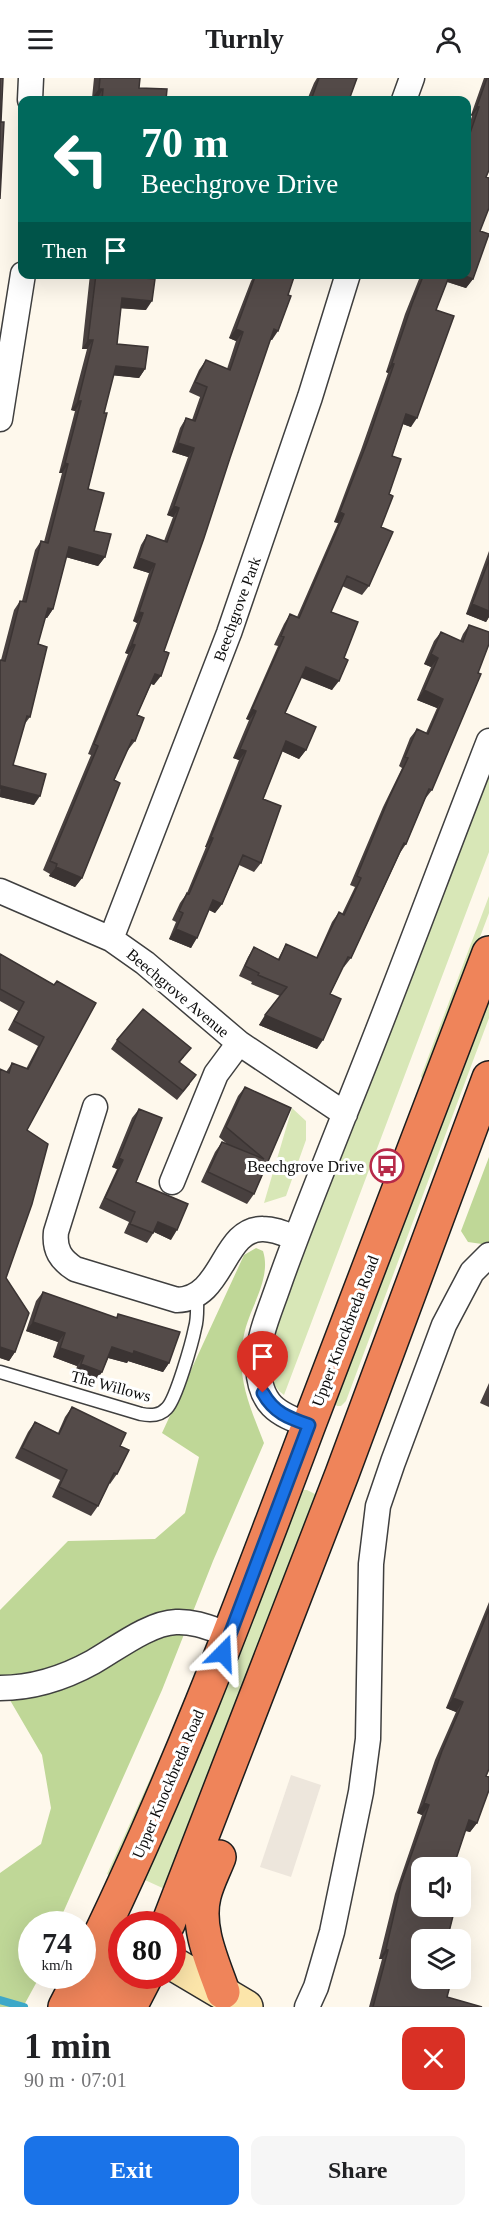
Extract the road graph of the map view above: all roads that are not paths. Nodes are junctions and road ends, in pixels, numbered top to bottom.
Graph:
1 (31, 78) edge
2 (412, 78) edge
3 (30, 96) edge
4 (405, 96) edge
5 (22, 279) edge
6 (346, 279) edge
7 (0, 419) edge
8 (489, 741) edge
9 (0, 891) edge
10 (111, 939) junction
11 (489, 953) edge
12 (239, 1043) junction
13 (489, 1078) edge
14 (95, 1107) dead end
15 (345, 1114) junction
16 (172, 1182) dead end
17 (295, 1238) junction
18 (489, 1255) edge
19 (198, 1296) junction
20 (0, 1372) edge
21 (371, 1396) junction
22 (309, 1425) junction
23 (342, 1474) junction
24 (304, 1575) junction
25 (230, 1635) junction
26 (0, 1688) edge
27 (121, 1911) edge
28 (173, 1911) edge
29 (108, 1939) edge
30 (96, 1955) edge
31 (186, 1971) edge
32 (108, 1988) edge
33 (74, 1989) edge
34 (139, 1989) edge
35 (235, 2000) edge
36 (65, 2007) edge
37 (97, 2007) edge
38 (129, 2007) edge
39 (307, 2007) edge

1 - 3 street
2 - 4 street
5 - 7 street
6 - 10 street, Beechgrove Park
8 - 15 street
9 - 10 street, Beechgrove Avenue
10 - 12 street, Beechgrove Avenue
11 - 22 highway, Upper Knockbreda Road
12 - 15 street, Beechgrove Avenue
12 - 16 street
13 - 21 highway
14 - 19 street
15 - 17 street
17 - 19 street
17 - 22 street
18 - 39 street
19 - 20 lane, The Willows
21 - 22 highway
21 - 23 highway
22 - 23 highway
22 - 25 highway, Upper Knockbreda Road
23 - 24 highway
24 - 28 highway
24 - 35 highway
25 - 26 street
25 - 27 highway, Upper Knockbreda Road
29 - 30 highway, Upper Knockbreda Road
31 - 35 street
32 - 37 highway
33 - 36 highway, Upper Knockbreda Road
34 - 38 highway

